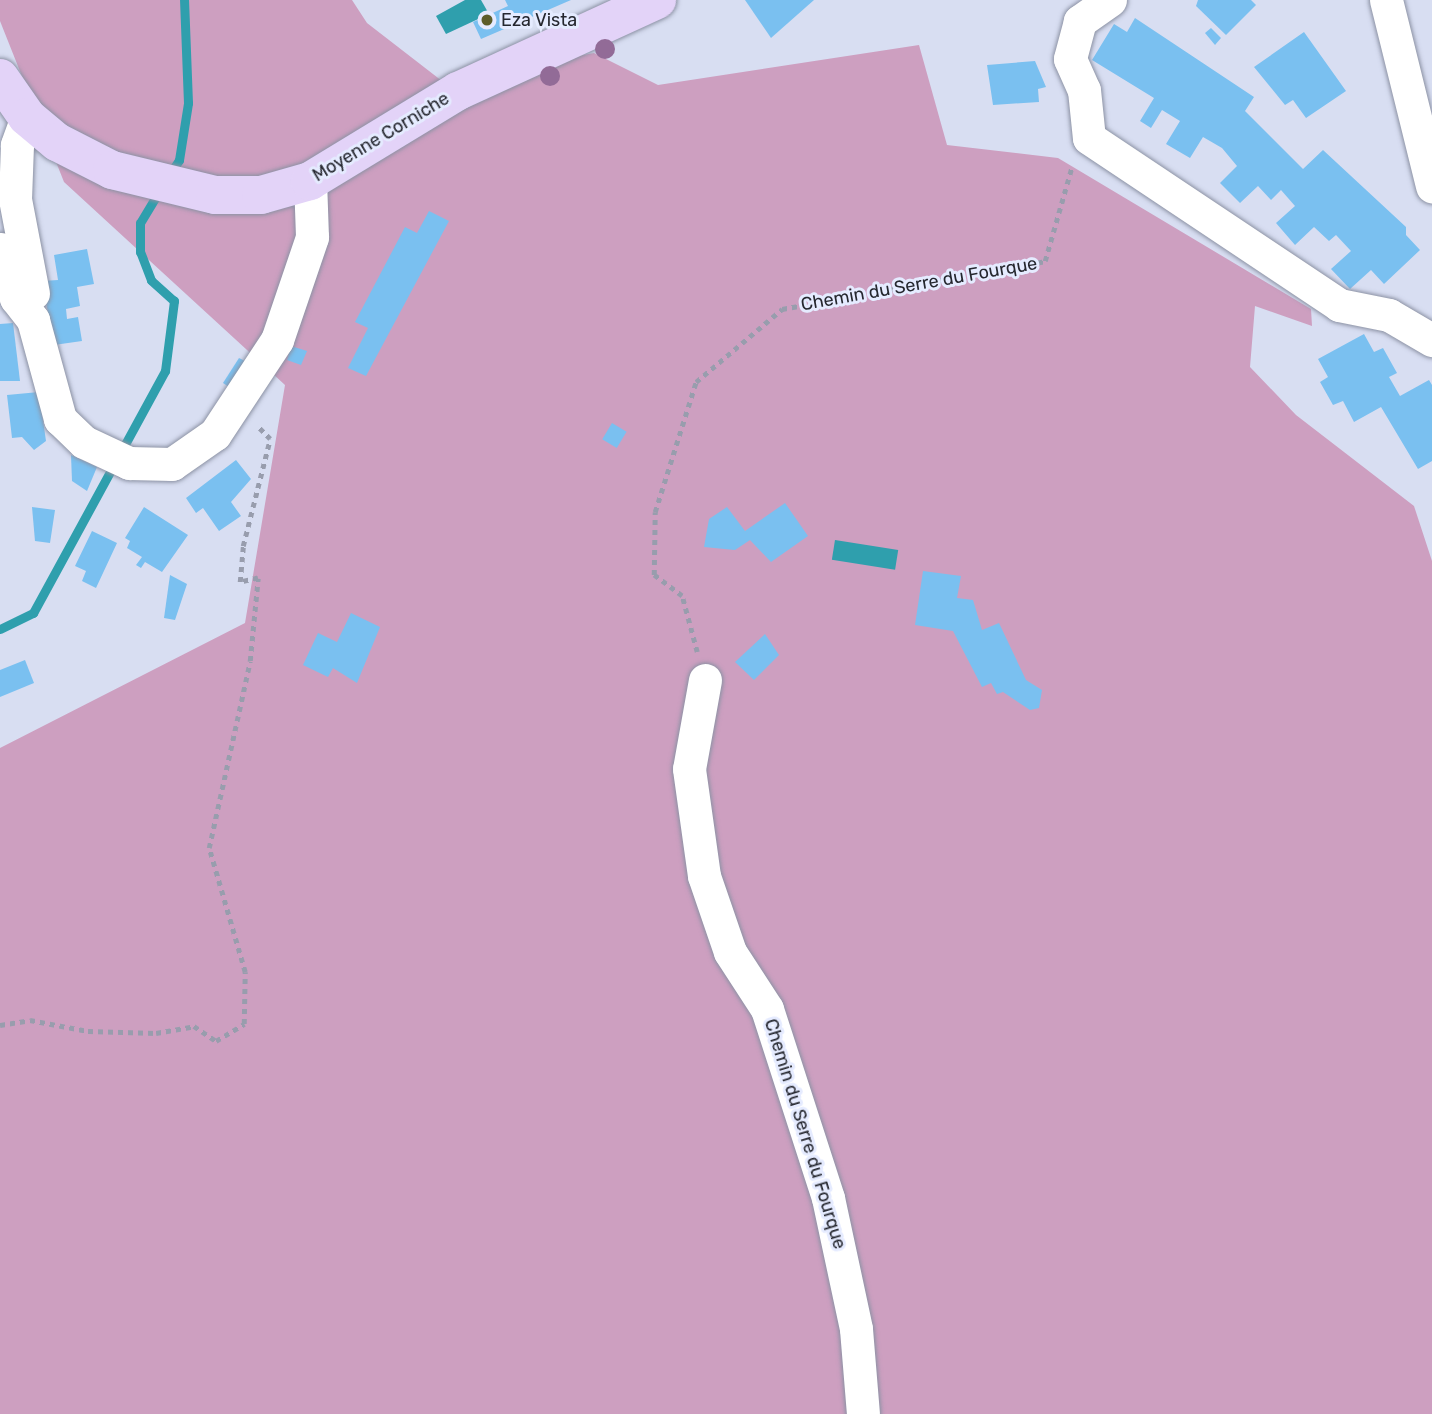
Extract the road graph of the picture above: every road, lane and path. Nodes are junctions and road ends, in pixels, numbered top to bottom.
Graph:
1 (657, 0) edge
2 (1110, 0) edge
3 (1386, 0) edge
4 (0, 78) edge
5 (27, 117) junction
6 (1072, 162) dead end
7 (310, 181) junction
8 (1432, 186) edge
9 (0, 249) edge
10 (33, 320) junction
11 (1432, 341) edge
12 (249, 433) dead end
13 (705, 680) joint
14 (0, 1025) edge
15 (863, 1414) edge

1 - 7 main road, Moyenne Corniche
2 - 11 street
3 - 8 street
4 - 5 main road, Moyenne Corniche
5 - 7 main road, Moyenne Corniche
5 - 10 street
6 - 13 path, Chemin du Serre du Fourque
7 - 10 street
9 - 10 street
12 - 14 path
13 - 15 street, Chemin du Serre du Fourque

